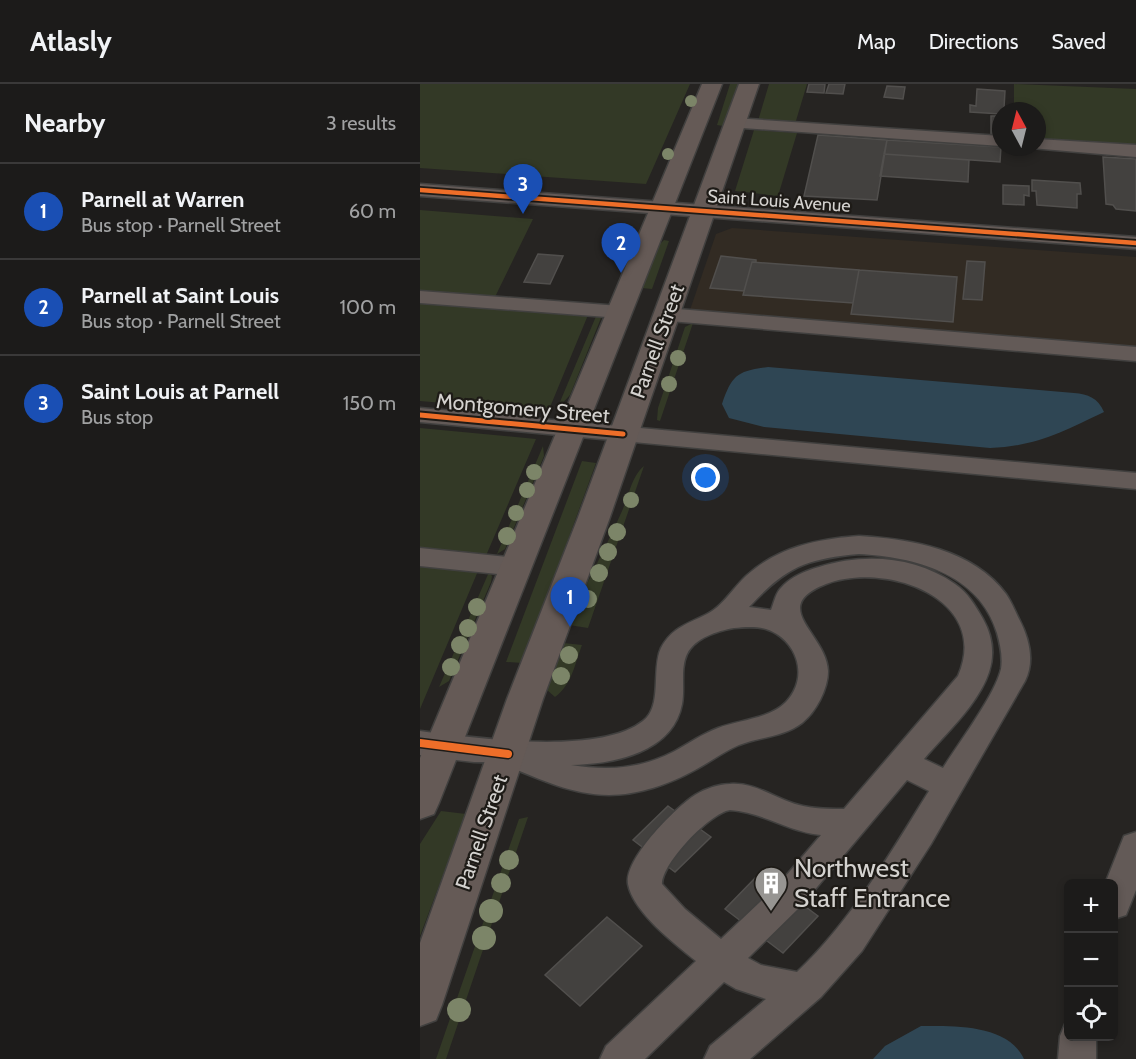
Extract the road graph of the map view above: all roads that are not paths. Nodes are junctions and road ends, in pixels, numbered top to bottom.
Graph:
1 (748, 84) edge
2 (710, 89) edge
3 (734, 123) junction
4 (992, 140) edge
5 (1046, 145) edge
6 (1136, 151) edge
7 (420, 190) edge
8 (660, 208) junction
9 (703, 211) junction
10 (1136, 243) edge
11 (420, 297) edge
12 (620, 312) junction
13 (666, 315) junction
14 (1136, 354) edge
15 (420, 415) edge
16 (573, 430) junction
17 (623, 434) junction
18 (1136, 481) edge
19 (420, 558) edge
20 (518, 567) junction
21 (718, 621) junction
22 (789, 627) junction
23 (432, 745) edge
24 (508, 754) junction
25 (903, 763) junction
26 (949, 786) junction
27 (420, 803) edge
28 (852, 822) junction
29 (1136, 846) edge
30 (1118, 891) edge
31 (723, 961) junction
32 (801, 989) junction
33 (420, 1005) edge
34 (1078, 1041) edge
35 (619, 1059) edge
36 (723, 1059) edge
37 (1077, 1059) edge

1 - 3 main road, Parnell Street
2 - 8 main road, Parnell Street
2 - 9 main road
3 - 4 street
3 - 9 main road, Parnell Street
5 - 6 street
7 - 8 street, Saint Louis Avenue
8 - 9 street, Saint Louis Avenue
8 - 12 main road, Parnell Street
9 - 10 street, Saint Louis Avenue
9 - 13 main road, Parnell Street
11 - 12 street
12 - 16 main road, Parnell Street
13 - 14 street
13 - 17 main road, Parnell Street
15 - 16 street, Montgomery Street
16 - 17 street, Montgomery Street
16 - 20 main road, Parnell Street
17 - 18 street, Montgomery Street
17 - 24 main road, Parnell Street
19 - 20 street
20 - 23 main road, Parnell Street
21 - 22 street
21 - 24 street
21 - 26 street
22 - 24 street
22 - 25 street
23 - 24 street
23 - 27 main road, Parnell Street
24 - 33 main road, Parnell Street
25 - 26 street
25 - 28 street
26 - 32 street
28 - 31 street
28 - 31 street
29 - 30 street
31 - 32 street
31 - 35 street
32 - 36 street
34 - 37 street

